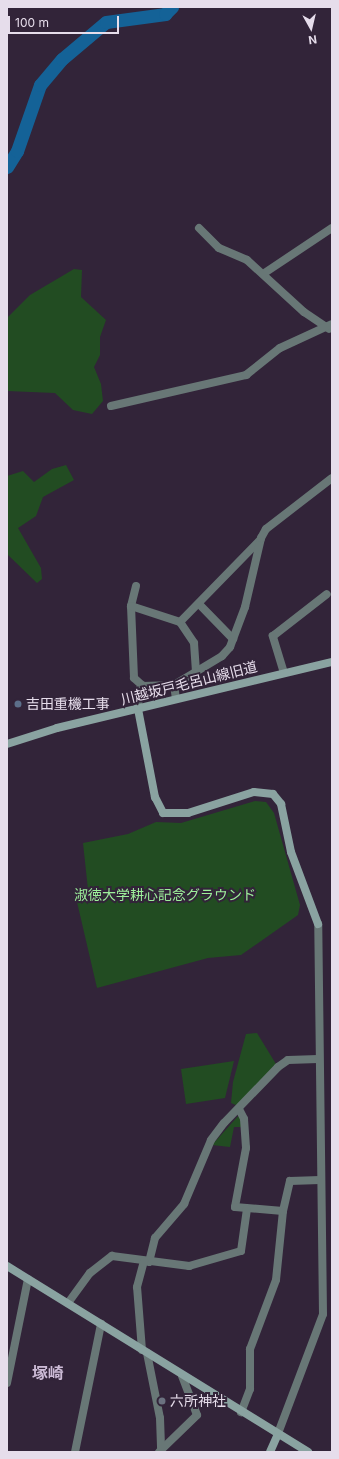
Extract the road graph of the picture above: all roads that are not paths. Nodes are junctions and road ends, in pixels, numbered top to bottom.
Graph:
1 (199, 228) dead end
2 (332, 228) edge
3 (263, 274) junction
4 (332, 324) edge
5 (328, 329) edge
6 (111, 406) dead end
7 (332, 478) edge
8 (260, 540) junction
9 (136, 586) dead end
10 (327, 594) dead end
11 (199, 604) junction
12 (131, 606) junction
13 (180, 622) junction
14 (233, 639) junction
15 (332, 662) edge
16 (196, 670) junction
17 (284, 673) junction
18 (174, 685) junction
19 (143, 686) junction
20 (176, 699) junction
21 (138, 709) junction
22 (7, 744) edge
23 (318, 1059) junction
24 (239, 1109) junction
25 (320, 1180) junction
26 (247, 1209) junction
27 (283, 1212) junction
28 (147, 1261) junction
29 (7, 1266) edge
30 (28, 1279) junction
31 (68, 1303) junction
32 (101, 1324) junction
33 (145, 1351) junction
34 (182, 1376) junction
35 (7, 1383) edge
36 (241, 1412) junction
37 (277, 1436) junction
38 (160, 1451) edge
39 (75, 1452) edge
40 (270, 1452) edge
41 (308, 1452) edge

1 - 3 street
2 - 3 street
3 - 5 street
4 - 5 street
5 - 6 street
7 - 8 street
8 - 11 street
8 - 14 street
9 - 12 street
10 - 17 street
11 - 13 street
11 - 14 street
12 - 13 street
12 - 19 street
13 - 16 street
14 - 16 street
15 - 17 street, 川越坂戸毛呂山線旧道
16 - 18 street
17 - 20 street, 川越坂戸毛呂山線旧道
18 - 19 street
18 - 20 street
19 - 21 street
20 - 21 street, 川越坂戸毛呂山線旧道
21 - 22 street, 川越坂戸毛呂山線旧道
21 - 23 street
23 - 24 street
23 - 25 street
24 - 26 street
24 - 28 street
25 - 27 street
25 - 37 street
26 - 27 street
26 - 28 street
27 - 36 street
28 - 31 street
28 - 33 street
29 - 30 street
30 - 31 street
30 - 35 street
31 - 32 street
32 - 33 street
32 - 39 street
33 - 34 street
33 - 38 street
34 - 36 street
34 - 38 street
36 - 37 street
37 - 40 street
37 - 41 street

